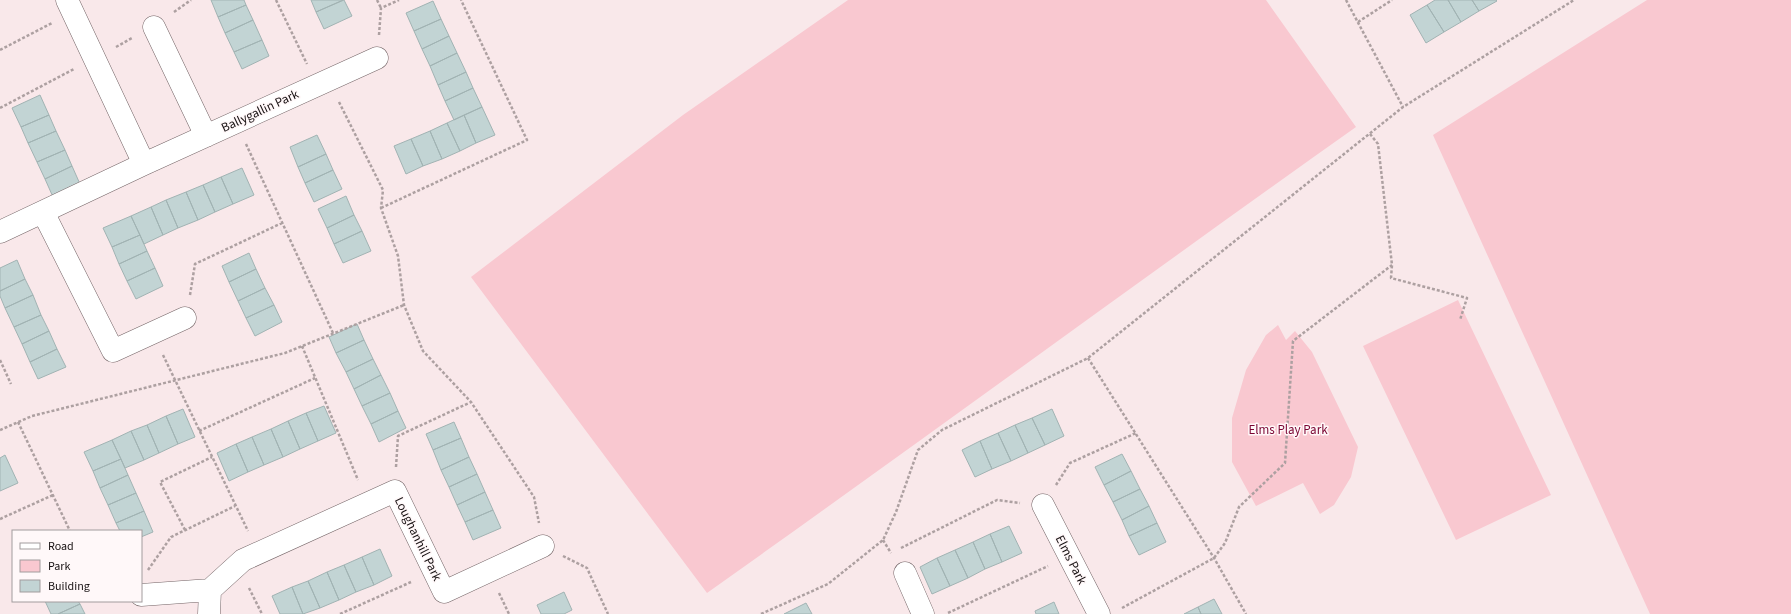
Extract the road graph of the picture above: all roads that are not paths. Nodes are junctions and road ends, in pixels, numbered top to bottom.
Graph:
1 (69, 6) edge
2 (154, 27) dead end
3 (376, 58) road end
4 (206, 136) junction
5 (144, 164) junction
6 (43, 212) junction
7 (0, 232) edge
8 (185, 318) road end
9 (1043, 505) road end
10 (543, 546) road end
11 (905, 573) dead end
12 (143, 585) edge
13 (210, 590) junction
14 (1108, 612) edge
15 (209, 614) edge
16 (923, 614) edge

1 - 5 street
2 - 4 street
3 - 4 street, Ballygallin Park
4 - 5 street, Ballygallin Park
5 - 6 street, Ballygallin Park
6 - 7 street, Ballygallin Park
6 - 8 street
9 - 14 street, Elms Park
10 - 13 street, Loughanhill Park
11 - 16 street
12 - 13 street
13 - 15 street

